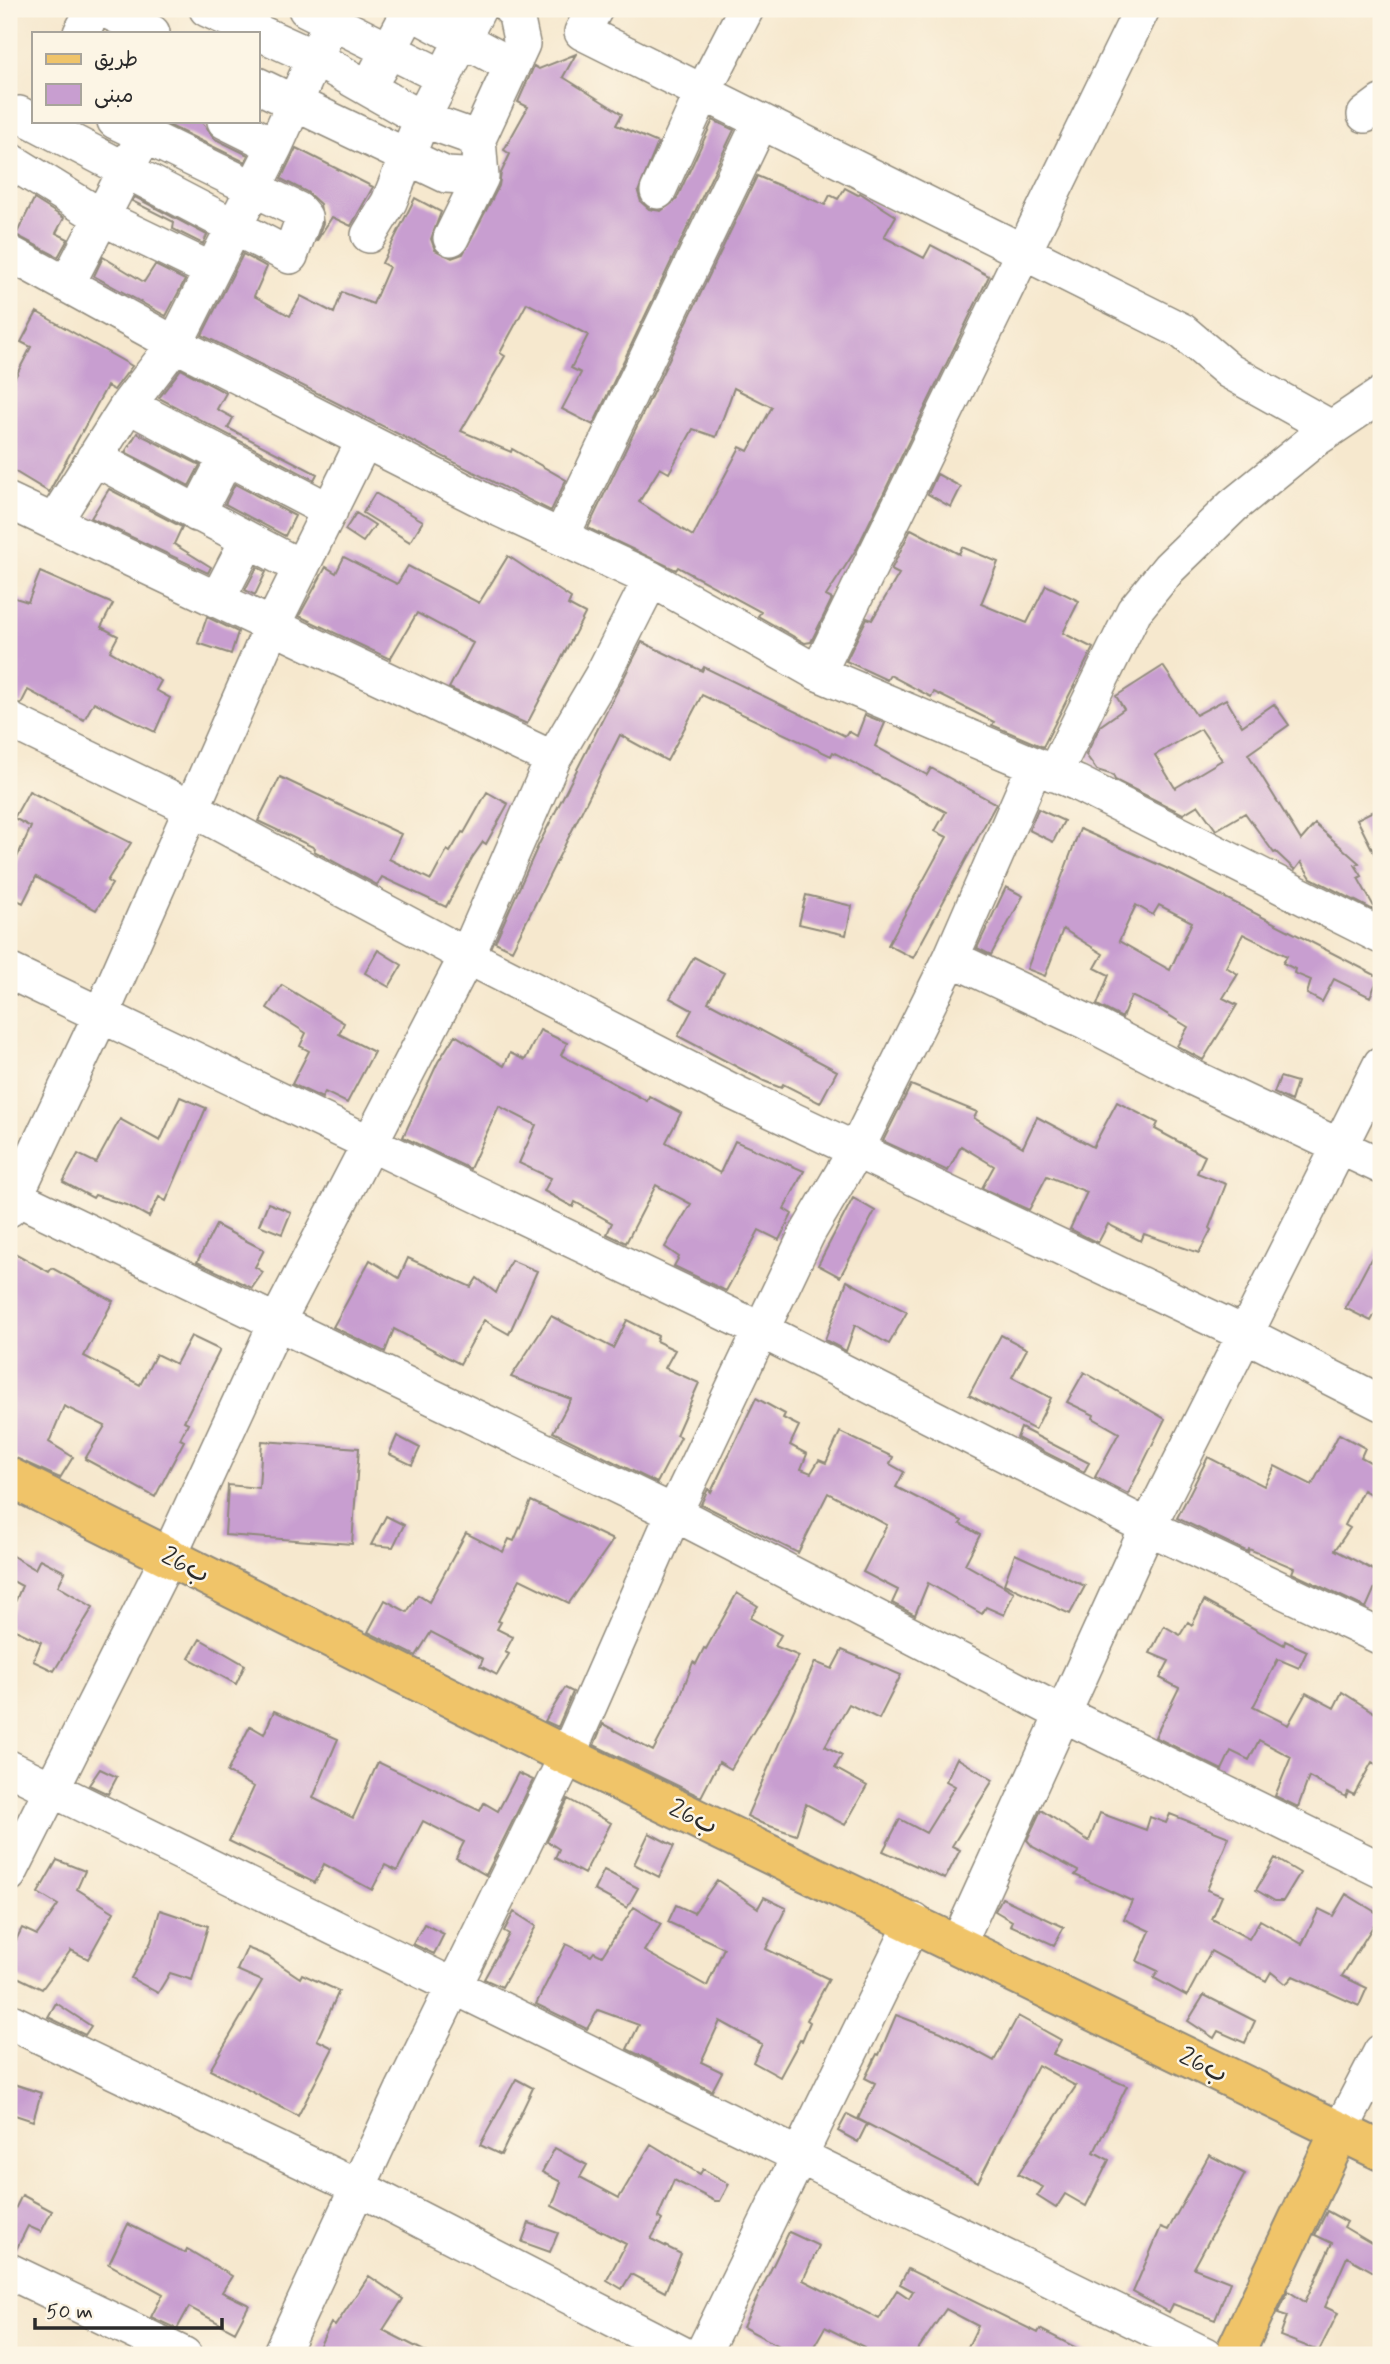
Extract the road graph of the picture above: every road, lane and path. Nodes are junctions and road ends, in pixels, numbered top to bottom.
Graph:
1 (93, 9) edge
2 (104, 9) edge
3 (208, 9) edge
4 (595, 9) edge
5 (746, 9) edge
6 (1142, 9) edge
7 (408, 10) edge
8 (514, 10) edge
9 (324, 13) edge
10 (471, 23) edge
11 (265, 30) edge
12 (82, 32) edge
13 (150, 32) edge
14 (198, 32) edge
15 (388, 50) junction
16 (315, 58) junction
17 (511, 65) junction
18 (443, 77) junction
19 (259, 86) edge
20 (369, 88) junction
21 (703, 92) junction
22 (295, 102) junction
23 (422, 120) junction
24 (761, 121) junction
25 (35, 122) edge
26 (227, 122) edge
27 (137, 126) edge
28 (349, 130) junction
29 (478, 139) junction
30 (275, 146) junction
31 (408, 157) junction
32 (9, 160) edge
33 (201, 163) junction
34 (126, 171) junction
35 (481, 177) junction
36 (253, 187) junction
37 (658, 191) dead end
38 (182, 201) junction
39 (103, 218) junction
40 (233, 228) junction
41 (369, 235) dead end
42 (451, 238) dead end
43 (160, 245) junction
44 (1024, 252) junction
45 (9, 253) edge
46 (211, 270) junction
47 (67, 284) junction
48 (175, 344) junction
49 (1381, 395) edge
50 (128, 405) junction
51 (1331, 428) junction
52 (364, 441) junction
53 (227, 456) junction
54 (94, 458) junction
55 (9, 501) edge
56 (330, 511) junction
57 (197, 514) junction
58 (54, 522) junction
59 (561, 537) junction
60 (248, 540) junction
61 (300, 566) junction
62 (652, 579) junction
63 (217, 600) junction
64 (273, 624) junction
65 (818, 673) junction
66 (9, 720) edge
67 (553, 759) junction
68 (1045, 769) junction
69 (191, 808) junction
70 (1381, 936) edge
71 (467, 956) junction
72 (951, 958) junction
73 (9, 971) edge
74 (100, 1017) junction
75 (1381, 1064) edge
76 (369, 1143) junction
77 (1338, 1145) junction
78 (855, 1152) junction
79 (1381, 1166) edge
80 (11, 1200) edge
81 (277, 1322) junction
82 (761, 1330) junction
83 (1247, 1335) junction
84 (1381, 1403) edge
85 (9, 1477) edge
86 (674, 1513) junction
87 (1148, 1527) junction
88 (169, 1556) junction
89 (1381, 1637) edge
90 (1063, 1714) junction
91 (567, 1756) junction
92 (9, 1768) edge
93 (51, 1788) junction
94 (1381, 1870) edge
95 (9, 1874) edge
96 (914, 1922) junction
97 (958, 1944) junction
98 (455, 1988) junction
99 (9, 2021) edge
100 (1381, 2052) edge
101 (1340, 2131) junction
102 (1381, 2151) edge
103 (800, 2156) junction
104 (359, 2188) junction
105 (9, 2270) edge
106 (184, 2355) edge
107 (280, 2355) edge
108 (684, 2355) edge
109 (702, 2355) edge
110 (1205, 2355) edge
111 (1234, 2355) edge

1 - 12 street
2 - 13 street
3 - 11 street
3 - 14 street
4 - 21 street
5 - 21 street
6 - 44 street
7 - 10 street
7 - 15 street
8 - 17 street
9 - 15 street
9 - 16 street
10 - 17 street
10 - 18 street
11 - 16 street
15 - 18 street
15 - 20 street
16 - 20 street
16 - 22 street
17 - 29 street
18 - 23 street
19 - 22 street
20 - 23 street
20 - 28 street
21 - 24 street
21 - 37 street
22 - 28 street
22 - 30 street
23 - 29 street
23 - 31 street
24 - 44 street
24 - 59 street
25 - 34 street
26 - 30 street
27 - 33 street
27 - 34 street
28 - 31 street
29 - 35 street
30 - 36 street
31 - 35 street
31 - 41 street
32 - 39 street
33 - 36 street
33 - 38 street
34 - 38 street
34 - 39 street
35 - 42 street
36 - 40 street
36 - 40 street
38 - 40 street
38 - 43 street
39 - 43 street
39 - 47 street
40 - 46 street
43 - 46 street
44 - 51 street
44 - 65 street
45 - 47 street
46 - 48 street
47 - 48 street
48 - 50 street
48 - 52 street
49 - 51 street
50 - 53 street
50 - 54 street
51 - 68 street
52 - 56 street
52 - 59 street
53 - 56 street
53 - 57 street
54 - 57 street
54 - 58 street
55 - 58 street
56 - 61 street
57 - 60 street
58 - 63 street
59 - 62 street
60 - 61 street
60 - 63 street
61 - 64 street
62 - 65 street
62 - 67 street
63 - 64 street
64 - 67 street
64 - 69 street
65 - 68 street
66 - 69 street
67 - 71 street
68 - 70 street
68 - 72 street
69 - 71 street
69 - 74 street
71 - 76 street
71 - 78 street
72 - 77 street
72 - 78 street
73 - 74 street
74 - 76 street
74 - 80 street
75 - 77 street
76 - 81 street
76 - 82 street
77 - 79 street
77 - 83 street
78 - 82 street
78 - 83 street
80 - 81 street
81 - 86 street
81 - 88 street
82 - 86 street
82 - 87 street
83 - 84 street
83 - 87 street
85 - 88 main road, 26ب
86 - 90 street
86 - 91 street
87 - 89 street
87 - 90 street
88 - 91 main road, 26ب
88 - 93 street
90 - 94 street
90 - 97 street
91 - 96 main road, 26ب
91 - 98 street
92 - 93 street
93 - 95 street
93 - 98 street
96 - 97 main road, 26ب
96 - 103 street
97 - 101 main road, 26ب
98 - 103 street
98 - 104 street
99 - 104 street
100 - 101 street
101 - 102 main road, 26ب
101 - 111 main road
103 - 109 street
103 - 110 street
104 - 107 street
104 - 108 street
105 - 106 street

